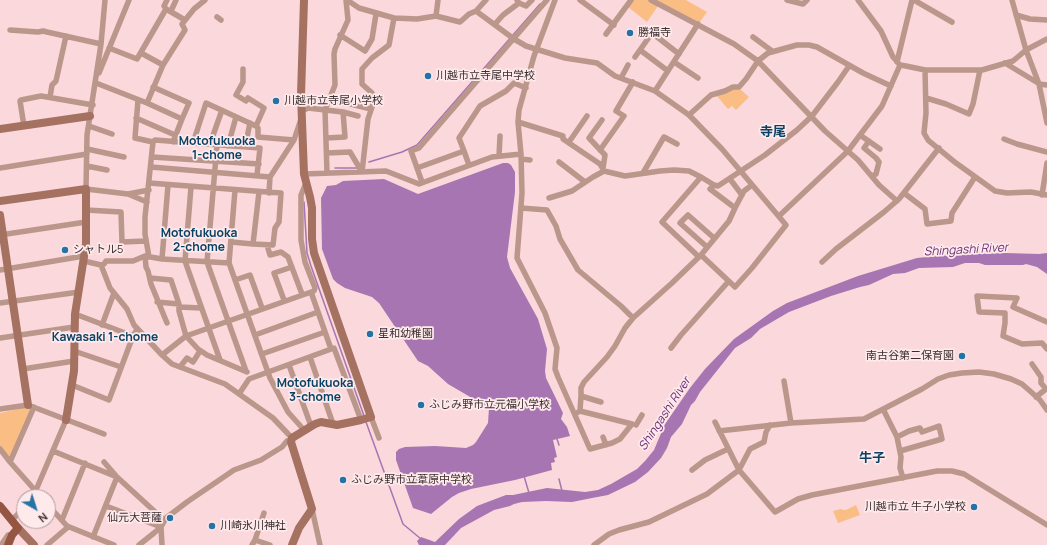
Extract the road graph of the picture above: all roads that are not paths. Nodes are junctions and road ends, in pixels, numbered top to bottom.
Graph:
1 (105, 0) edge
2 (129, 0) edge
3 (167, 0) edge
4 (176, 0) edge
5 (205, 0) edge
6 (304, 0) edge
7 (346, 0) edge
8 (438, 0) edge
9 (486, 0) edge
10 (532, 0) edge
11 (548, 0) edge
12 (555, 0) edge
13 (580, 0) edge
14 (631, 0) edge
15 (651, 0) edge
16 (787, 0) edge
17 (807, 0) edge
18 (858, 0) edge
19 (913, 0) edge
20 (1012, 0) edge
21 (518, 2) edge
22 (168, 10) junction
23 (476, 11) junction
24 (376, 14) junction
25 (1016, 15) junction
26 (436, 16) junction
27 (394, 18) junction
28 (185, 20) junction
29 (1047, 20) edge
30 (952, 22) dead end
31 (495, 24) junction
32 (698, 24) junction
33 (614, 25) junction
34 (10, 30) dead end
35 (606, 34) dead end
36 (340, 35) junction
37 (66, 36) junction
38 (753, 37) dead end
39 (514, 39) junction
40 (1047, 39) edge
41 (101, 44) junction
42 (109, 48) junction
43 (537, 49) junction
44 (640, 50) junction
45 (1026, 50) junction
46 (772, 51) junction
47 (141, 53) junction
48 (679, 54) junction
49 (635, 57) dead end
50 (758, 61) junction
51 (674, 62) junction
52 (899, 63) junction
53 (1005, 63) junction
54 (163, 65) junction
55 (628, 65) dead end
56 (849, 66) junction
57 (243, 69) dead end
58 (925, 70) junction
59 (980, 70) junction
60 (668, 71) junction
61 (621, 78) junction
62 (698, 78) dead end
63 (633, 82) junction
64 (96, 83) junction
65 (1038, 83) junction
66 (1047, 85) edge
67 (891, 86) junction
68 (153, 87) junction
69 (526, 88) junction
70 (655, 91) junction
71 (50, 97) junction
72 (926, 98) junction
73 (330, 99) junction
74 (138, 100) junction
75 (147, 103) junction
76 (93, 105) junction
77 (371, 109) junction
78 (222, 110) junction
79 (325, 110) junction
80 (343, 112) junction
81 (302, 114) junction
82 (689, 115) junction
83 (90, 116) junction
84 (358, 116) dead end
85 (587, 116) dead end
86 (812, 116) junction
87 (236, 117) junction
88 (136, 118) junction
89 (182, 119) junction
90 (602, 120) dead end
91 (518, 122) junction
92 (1047, 123) edge
93 (253, 124) junction
94 (24, 126) junction
95 (89, 126) junction
96 (0, 129) edge
97 (112, 134) dead end
98 (175, 135) junction
99 (860, 135) junction
100 (500, 136) dead end
101 (326, 138) junction
102 (1004, 139) dead end
103 (294, 140) junction
104 (869, 141) junction
105 (153, 142) junction
106 (173, 142) junction
107 (568, 142) junction
108 (193, 143) junction
109 (210, 144) junction
110 (677, 144) dead end
111 (217, 145) junction
112 (228, 146) junction
113 (245, 147) junction
114 (939, 148) junction
115 (880, 149) dead end
116 (600, 150) junction
117 (464, 151) junction
118 (848, 151) junction
119 (87, 152) junction
120 (1047, 152) edge
121 (327, 153) junction
122 (499, 156) junction
123 (124, 157) dead end
124 (521, 157) junction
125 (530, 160) dead end
126 (216, 161) junction
127 (151, 162) junction
128 (559, 162) dead end
129 (1047, 163) edge
130 (259, 164) junction
131 (469, 165) junction
132 (86, 166) junction
133 (0, 168) edge
134 (417, 168) junction
135 (107, 170) dead end
136 (603, 170) junction
137 (741, 171) junction
138 (215, 172) junction
139 (362, 172) junction
140 (328, 173) junction
141 (643, 173) junction
142 (304, 174) junction
143 (257, 175) junction
144 (872, 176) junction
145 (270, 177) junction
146 (701, 177) junction
147 (975, 177) junction
148 (730, 179) junction
149 (422, 182) junction
150 (585, 182) junction
151 (306, 183) junction
152 (168, 185) junction
153 (714, 185) junction
154 (752, 185) junction
155 (149, 186) junction
156 (191, 187) junction
157 (214, 188) junction
158 (86, 189) junction
159 (234, 190) junction
160 (259, 192) junction
161 (269, 192) junction
162 (904, 193) junction
163 (128, 194) junction
164 (742, 195) junction
165 (1044, 195) edge
166 (549, 198) dead end
167 (0, 201) edge
168 (897, 201) junction
169 (147, 202) junction
170 (521, 208) junction
171 (735, 208) junction
172 (86, 210) junction
173 (0, 215) edge
174 (779, 216) junction
175 (86, 222) junction
176 (1, 235) edge
177 (714, 238) junction
178 (146, 241) junction
179 (231, 242) junction
180 (253, 244) junction
181 (267, 245) junction
182 (707, 247) junction
183 (147, 256) junction
184 (700, 256) junction
185 (84, 258) junction
186 (162, 259) junction
187 (185, 261) junction
188 (207, 262) junction
189 (822, 262) dead end
190 (229, 263) junction
191 (101, 265) junction
192 (292, 267) junction
193 (4, 269) edge
194 (150, 278) junction
195 (235, 280) junction
196 (728, 282) junction
197 (79, 292) junction
198 (311, 292) junction
199 (114, 293) junction
200 (302, 294) junction
201 (284, 300) junction
202 (12, 301) junction
203 (158, 302) junction
204 (0, 303) edge
205 (179, 305) junction
206 (201, 308) junction
207 (262, 308) junction
208 (318, 312) junction
209 (75, 314) junction
210 (247, 314) junction
211 (633, 318) junction
212 (228, 321) junction
213 (1047, 322) edge
214 (167, 323) dead end
215 (102, 325) junction
216 (74, 327) junction
217 (208, 327) junction
218 (138, 329) junction
219 (325, 332) junction
220 (17, 335) junction
221 (255, 335) junction
222 (133, 336) junction
223 (186, 336) junction
224 (0, 338) edge
225 (671, 348) dead end
226 (332, 349) junction
227 (1047, 349) edge
228 (74, 351) junction
229 (200, 351) junction
230 (262, 354) junction
231 (162, 355) junction
232 (310, 357) junction
233 (220, 360) junction
234 (74, 361) junction
235 (289, 364) junction
236 (1032, 364) dead end
237 (122, 367) junction
238 (180, 367) junction
239 (23, 368) junction
240 (246, 371) junction
241 (268, 373) junction
242 (253, 378) junction
243 (784, 382) dead end
244 (72, 385) junction
245 (239, 394) junction
246 (580, 396) junction
247 (1036, 397) junction
248 (601, 402) dead end
249 (31, 406) junction
250 (0, 409) edge
251 (883, 409) junction
252 (1047, 410) edge
253 (577, 412) junction
254 (642, 415) dead end
255 (371, 416) junction
256 (66, 420) junction
257 (361, 420) junction
258 (715, 422) dead end
259 (791, 423) junction
260 (333, 424) junction
261 (770, 425) junction
262 (637, 426) junction
263 (308, 428) junction
264 (719, 431) junction
265 (104, 434) dead end
266 (603, 437) dead end
267 (897, 437) junction
268 (379, 438) dead end
269 (292, 439) junction
270 (606, 445) junction
271 (0, 449) edge
272 (728, 449) junction
273 (53, 451) junction
274 (900, 451) junction
275 (10, 462) junction
276 (104, 462) dead end
277 (85, 463) junction
278 (692, 470) dead end
279 (739, 470) junction
280 (117, 476) junction
281 (903, 478) junction
282 (31, 489) edge
283 (37, 489) edge
284 (0, 506) edge
285 (106, 506) junction
286 (312, 509) junction
287 (264, 513) dead end
288 (56, 514) edge
289 (16, 516) edge
290 (12, 520) junction
291 (62, 520) junction
292 (164, 520) junction
293 (16, 525) edge
294 (1047, 525) edge
295 (161, 526) junction
296 (68, 527) junction
297 (17, 529) edge
298 (19, 529) edge
299 (93, 537) junction
300 (254, 542) edge
301 (3, 544) edge
302 (34, 545) edge
303 (47, 545) edge
304 (114, 545) edge
305 (139, 545) edge
306 (162, 545) edge
307 (270, 545) edge
308 (292, 545) edge
309 (320, 545) edge
310 (594, 545) edge

1 - 41 street
2 - 42 street
3 - 22 street
4 - 22 street
5 - 28 street
6 - 81 street
7 - 24 street
7 - 36 street
8 - 26 street
9 - 23 street
10 - 21 street
11 - 39 street
12 - 43 street
13 - 33 street
14 - 33 street
15 - 32 street
16 - 17 street
18 - 52 street
19 - 30 street
19 - 52 street
20 - 25 street
21 - 31 street
22 - 28 street
22 - 47 street
23 - 26 street
23 - 31 street
24 - 27 street
24 - 36 street
25 - 29 street
25 - 45 street
26 - 27 street
27 - 77 street
28 - 54 street
31 - 39 street
32 - 48 street
32 - 50 street
33 - 35 street
34 - 37 street
36 - 73 street
37 - 41 street
37 - 71 street
38 - 46 street
39 - 43 street
39 - 134 street
40 - 45 street
41 - 64 street
42 - 47 street
42 - 64 street
43 - 61 street
43 - 69 street
44 - 48 street
44 - 49 street
44 - 60 street
45 - 53 street
45 - 65 street
46 - 50 street
46 - 56 street
47 - 54 street
48 - 51 street
50 - 82 street
50 - 86 street
51 - 60 street
51 - 62 street
52 - 58 street
52 - 67 street
53 - 59 street
53 - 65 street
54 - 68 street
55 - 61 street
56 - 67 street
56 - 86 street
57 - 93 street
58 - 59 street
58 - 72 street
59 - 72 street
60 - 70 street
61 - 63 street
63 - 70 street
63 - 116 street
64 - 74 street
64 - 76 street
65 - 66 street
65 - 92 street
67 - 99 street
68 - 75 street
68 - 89 street
69 - 91 street
69 - 117 street
70 - 82 street
71 - 76 street
71 - 94 street
72 - 114 street
73 - 77 street
73 - 79 street
74 - 75 street
74 - 88 street
75 - 89 street
76 - 83 street
77 - 139 street
78 - 87 street
78 - 108 street
78 - 109 street
79 - 80 street
79 - 81 street
79 - 101 street
80 - 84 street
80 - 101 street
81 - 103 street
81 - 142 street
82 - 137 street
83 - 94 street
83 - 95 street
85 - 107 street
86 - 118 street
86 - 137 street
87 - 93 street
87 - 112 street
88 - 98 street
88 - 105 street
89 - 98 street
90 - 116 street
91 - 107 street
91 - 124 street
93 - 103 street
93 - 113 street
94 - 96 street
95 - 97 street
95 - 119 street
98 - 106 street
99 - 104 street
99 - 118 street
100 - 122 street
101 - 121 street
102 - 120 street
103 - 145 street
104 - 115 street
104 - 144 street
105 - 106 street
105 - 127 street
106 - 108 street
107 - 136 street
108 - 109 street
109 - 111 street
110 - 141 street
111 - 112 street
111 - 126 street
112 - 113 street
113 - 130 street
114 - 147 street
114 - 162 street
116 - 136 street
117 - 131 street
117 - 134 street
118 - 144 street
118 - 174 street
119 - 123 street
119 - 132 street
119 - 133 street
121 - 139 street
121 - 140 street
122 - 124 street
122 - 131 street
124 - 125 street
124 - 170 street
126 - 127 street
126 - 130 street
126 - 138 street
127 - 138 street
127 - 155 street
128 - 150 street
129 - 165 street
130 - 143 street
131 - 149 street
132 - 135 street
132 - 158 street
134 - 149 street
136 - 141 street
136 - 150 street
137 - 148 street
137 - 154 street
138 - 143 street
138 - 157 street
139 - 140 street
139 - 149 street
140 - 142 street
141 - 146 street
142 - 151 street
143 - 145 street
144 - 168 street
145 - 161 street
146 - 153 street
146 - 184 street
147 - 162 street
147 - 165 street
148 - 153 street
148 - 164 street
150 - 166 street
151 - 198 street
151 - 255 street
152 - 155 street
152 - 156 street
152 - 186 street
153 - 171 street
154 - 164 street
154 - 174 street
155 - 163 street
155 - 169 street
156 - 157 street
156 - 187 street
157 - 159 street
157 - 188 street
158 - 163 street
158 - 167 street
158 - 172 street
159 - 160 street
159 - 179 street
160 - 161 street
160 - 180 street
161 - 181 street
162 - 168 street
163 - 169 street
164 - 171 street
168 - 189 street
169 - 178 street
170 - 211 street
170 - 253 street
171 - 177 street
172 - 175 street
172 - 178 street
173 - 176 street
174 - 196 street
175 - 176 street
175 - 185 street
176 - 193 street
177 - 182 street
177 - 182 street
178 - 183 street
179 - 180 street
179 - 190 street
180 - 181 street
181 - 192 street
182 - 184 street
183 - 186 street
183 - 191 street
183 - 194 street
184 - 196 street
184 - 211 street
185 - 191 street
185 - 193 street
185 - 197 street
186 - 187 street
187 - 188 street
187 - 206 street
188 - 190 street
188 - 212 street
190 - 195 street
191 - 199 street
192 - 200 street
192 - 201 street
193 - 202 street
194 - 203 street
194 - 205 street
195 - 207 street
195 - 210 street
196 - 225 street
197 - 202 street
197 - 209 street
198 - 200 street
198 - 208 street
199 - 215 street
199 - 218 street
200 - 201 street
201 - 207 street
202 - 204 street
202 - 220 street
203 - 205 street
203 - 214 street
205 - 206 street
205 - 223 street
206 - 217 street
207 - 210 street
208 - 219 street
208 - 221 street
209 - 215 street
209 - 216 street
210 - 212 street
210 - 221 street
211 - 246 street
212 - 217 street
212 - 240 street
213 - 227 street
215 - 222 street
216 - 220 street
216 - 228 street
217 - 223 street
217 - 233 street
218 - 222 street
218 - 231 street
219 - 226 street
219 - 230 street
220 - 224 street
220 - 239 street
221 - 230 street
222 - 237 street
223 - 229 street
223 - 231 street
226 - 232 street
226 - 257 street
228 - 234 street
228 - 237 street
229 - 233 street
229 - 238 street
230 - 241 street
231 - 238 street
232 - 235 street
232 - 260 street
233 - 240 street
234 - 239 street
234 - 244 street
235 - 241 street
235 - 263 street
236 - 247 street
237 - 244 street
238 - 245 street
239 - 249 street
240 - 242 street
241 - 242 street
241 - 263 street
242 - 245 street
243 - 259 street
244 - 256 street
245 - 269 street
246 - 248 street
246 - 253 street
247 - 251 street
247 - 252 street
249 - 250 street
249 - 256 street
249 - 275 street
251 - 259 street
251 - 267 street
253 - 262 street
253 - 270 street
254 - 262 street
255 - 257 street
255 - 268 street
256 - 265 street
256 - 273 street
257 - 260 street
258 - 264 street
259 - 261 street
260 - 263 street
261 - 264 street
261 - 279 street
262 - 270 street
263 - 269 street
264 - 272 street
266 - 270 street
267 - 274 street
267 - 274 street
269 - 286 street
269 - 292 street
271 - 275 street
272 - 278 street
272 - 279 street
273 - 277 street
273 - 283 street
274 - 281 street
275 - 282 street
276 - 280 street
277 - 280 street
277 - 291 street
279 - 281 street
279 - 310 street
280 - 285 street
280 - 292 street
281 - 294 street
284 - 290 main road
285 - 295 street
285 - 299 street
286 - 308 street
286 - 309 street
287 - 300 street
288 - 291 street
289 - 290 street
290 - 293 main road
291 - 296 street
292 - 295 street
295 - 305 street
295 - 306 street
296 - 299 street
296 - 303 street
297 - 301 main road
298 - 302 street
299 - 304 street
300 - 307 street

